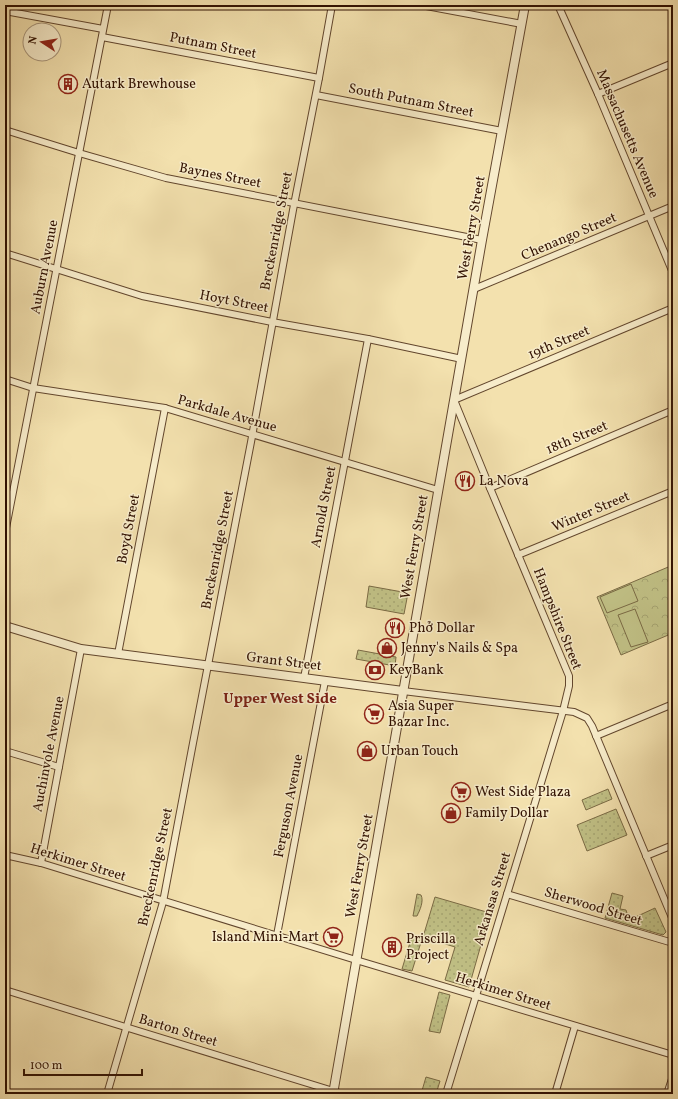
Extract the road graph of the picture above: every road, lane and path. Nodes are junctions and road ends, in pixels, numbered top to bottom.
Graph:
1 (108, 5) edge
2 (332, 5) edge
3 (421, 5) edge
4 (525, 5) edge
5 (558, 5) edge
6 (5, 11) edge
7 (522, 24) junction
8 (103, 29) junction
9 (102, 37) junction
10 (673, 63) edge
11 (319, 78) junction
12 (598, 94) junction
13 (316, 95) junction
14 (5, 130) edge
15 (502, 131) junction
16 (79, 153) junction
17 (294, 203) junction
18 (673, 206) edge
19 (649, 216) junction
20 (482, 240) junction
21 (5, 253) edge
22 (56, 270) junction
23 (673, 273) edge
24 (474, 289) junction
25 (673, 308) edge
26 (272, 322) junction
27 (368, 339) junction
28 (462, 359) junction
29 (5, 379) edge
30 (33, 388) junction
31 (454, 400) junction
32 (165, 408) junction
33 (673, 410) edge
34 (252, 434) junction
35 (344, 462) junction
36 (490, 488) junction
37 (438, 490) junction
38 (673, 491) edge
39 (5, 534) edge
40 (518, 555) junction
41 (5, 626) edge
42 (81, 649) junction
43 (118, 654) junction
44 (208, 666) junction
45 (304, 678) junction
46 (325, 681) junction
47 (404, 691) junction
48 (673, 704) edge
49 (563, 711) junction
50 (596, 736) junction
51 (5, 751) edge
52 (59, 768) junction
53 (673, 845) edge
54 (5, 855) edge
55 (646, 856) junction
56 (41, 863) junction
57 (507, 894) junction
58 (163, 902) junction
59 (673, 920) edge
60 (277, 935) junction
61 (673, 943) edge
62 (356, 960) junction
63 (5, 990) edge
64 (476, 996) junction
65 (576, 1026) junction
66 (126, 1027) junction
67 (673, 1055) edge
68 (673, 1076) edge
69 (333, 1092) edge
70 (107, 1094) edge
71 (343, 1094) edge
72 (446, 1094) edge
73 (555, 1094) edge
74 (667, 1094) edge

1 - 8 street, Auburn Avenue
2 - 11 street, Breckenridge Street
3 - 7 street
4 - 7 street, West Ferry Street
5 - 12 street, Massachusetts Avenue
6 - 8 street
7 - 15 street, West Ferry Street
8 - 9 street, Auburn Avenue
9 - 11 street, Putnam Street
9 - 16 street, Auburn Avenue
10 - 12 street
11 - 13 street, Breckenridge Street
12 - 19 street, Massachusetts Avenue
13 - 15 street, South Putnam Street
13 - 17 street, Breckenridge Street
14 - 16 street, Baynes Street
15 - 20 street, West Ferry Street
16 - 17 street, Baynes Street
16 - 22 street, Auburn Avenue
17 - 20 street, Baynes Street
17 - 26 street, Breckenridge Street
18 - 19 street, Chenango Street
19 - 23 street, Massachusetts Avenue
19 - 24 street, Chenango Street
20 - 24 street, West Ferry Street
21 - 22 street, Hoyt Street
22 - 26 street, Hoyt Street
22 - 30 street, Auburn Avenue
24 - 28 street, West Ferry Street
25 - 31 street, 19th Street
26 - 27 street, Hoyt Street
26 - 34 street, Breckenridge Street
27 - 28 street, Hoyt Street
27 - 35 street, Arnold Street
28 - 31 street, West Ferry Street
29 - 30 street, Parkdale Avenue
30 - 32 street, Parkdale Avenue
30 - 39 street, Auburn Avenue
31 - 36 street, Hampshire Street
31 - 37 street, West Ferry Street
32 - 34 street, Parkdale Avenue
32 - 43 street, Boyd Street
33 - 36 street, 18th Street
34 - 35 street, Parkdale Avenue
34 - 44 street, Breckenridge Street
35 - 37 street, Parkdale Avenue
35 - 45 street, Arnold Street
36 - 40 street, Hampshire Street
37 - 47 street, West Ferry Street
38 - 40 street, Winter Street
40 - 49 street, Hampshire Street
41 - 42 street, Grant Street
42 - 43 street, Grant Street
42 - 52 street, Auchinvole Avenue
43 - 44 street, Grant Street
44 - 45 street, Grant Street
44 - 58 street, Breckenridge Street
45 - 46 street, Grant Street
46 - 47 street, Grant Street
46 - 60 street, Ferguson Avenue
47 - 49 street, Grant Street
47 - 62 street, West Ferry Street
48 - 50 street
49 - 50 street
49 - 57 street, Arkansas Street
50 - 55 street
51 - 52 street
52 - 56 street, Auchinvole Avenue
53 - 55 street
54 - 56 street, Herkimer Street
55 - 59 street
56 - 58 street, Herkimer Street
57 - 61 street, Sherwood Street
57 - 64 street, Arkansas Street
58 - 60 street, Herkimer Street
58 - 66 street, Breckenridge Street
60 - 62 street, Herkimer Street
62 - 64 street, Herkimer Street
62 - 69 street, West Ferry Street
63 - 66 street, Barton Street
64 - 65 street, Herkimer Street
64 - 72 street, Arkansas Street
65 - 67 street, Herkimer Street
65 - 73 street
66 - 69 street, Barton Street
66 - 70 street, Breckenridge Street
68 - 74 street
69 - 71 street, Barton Street

